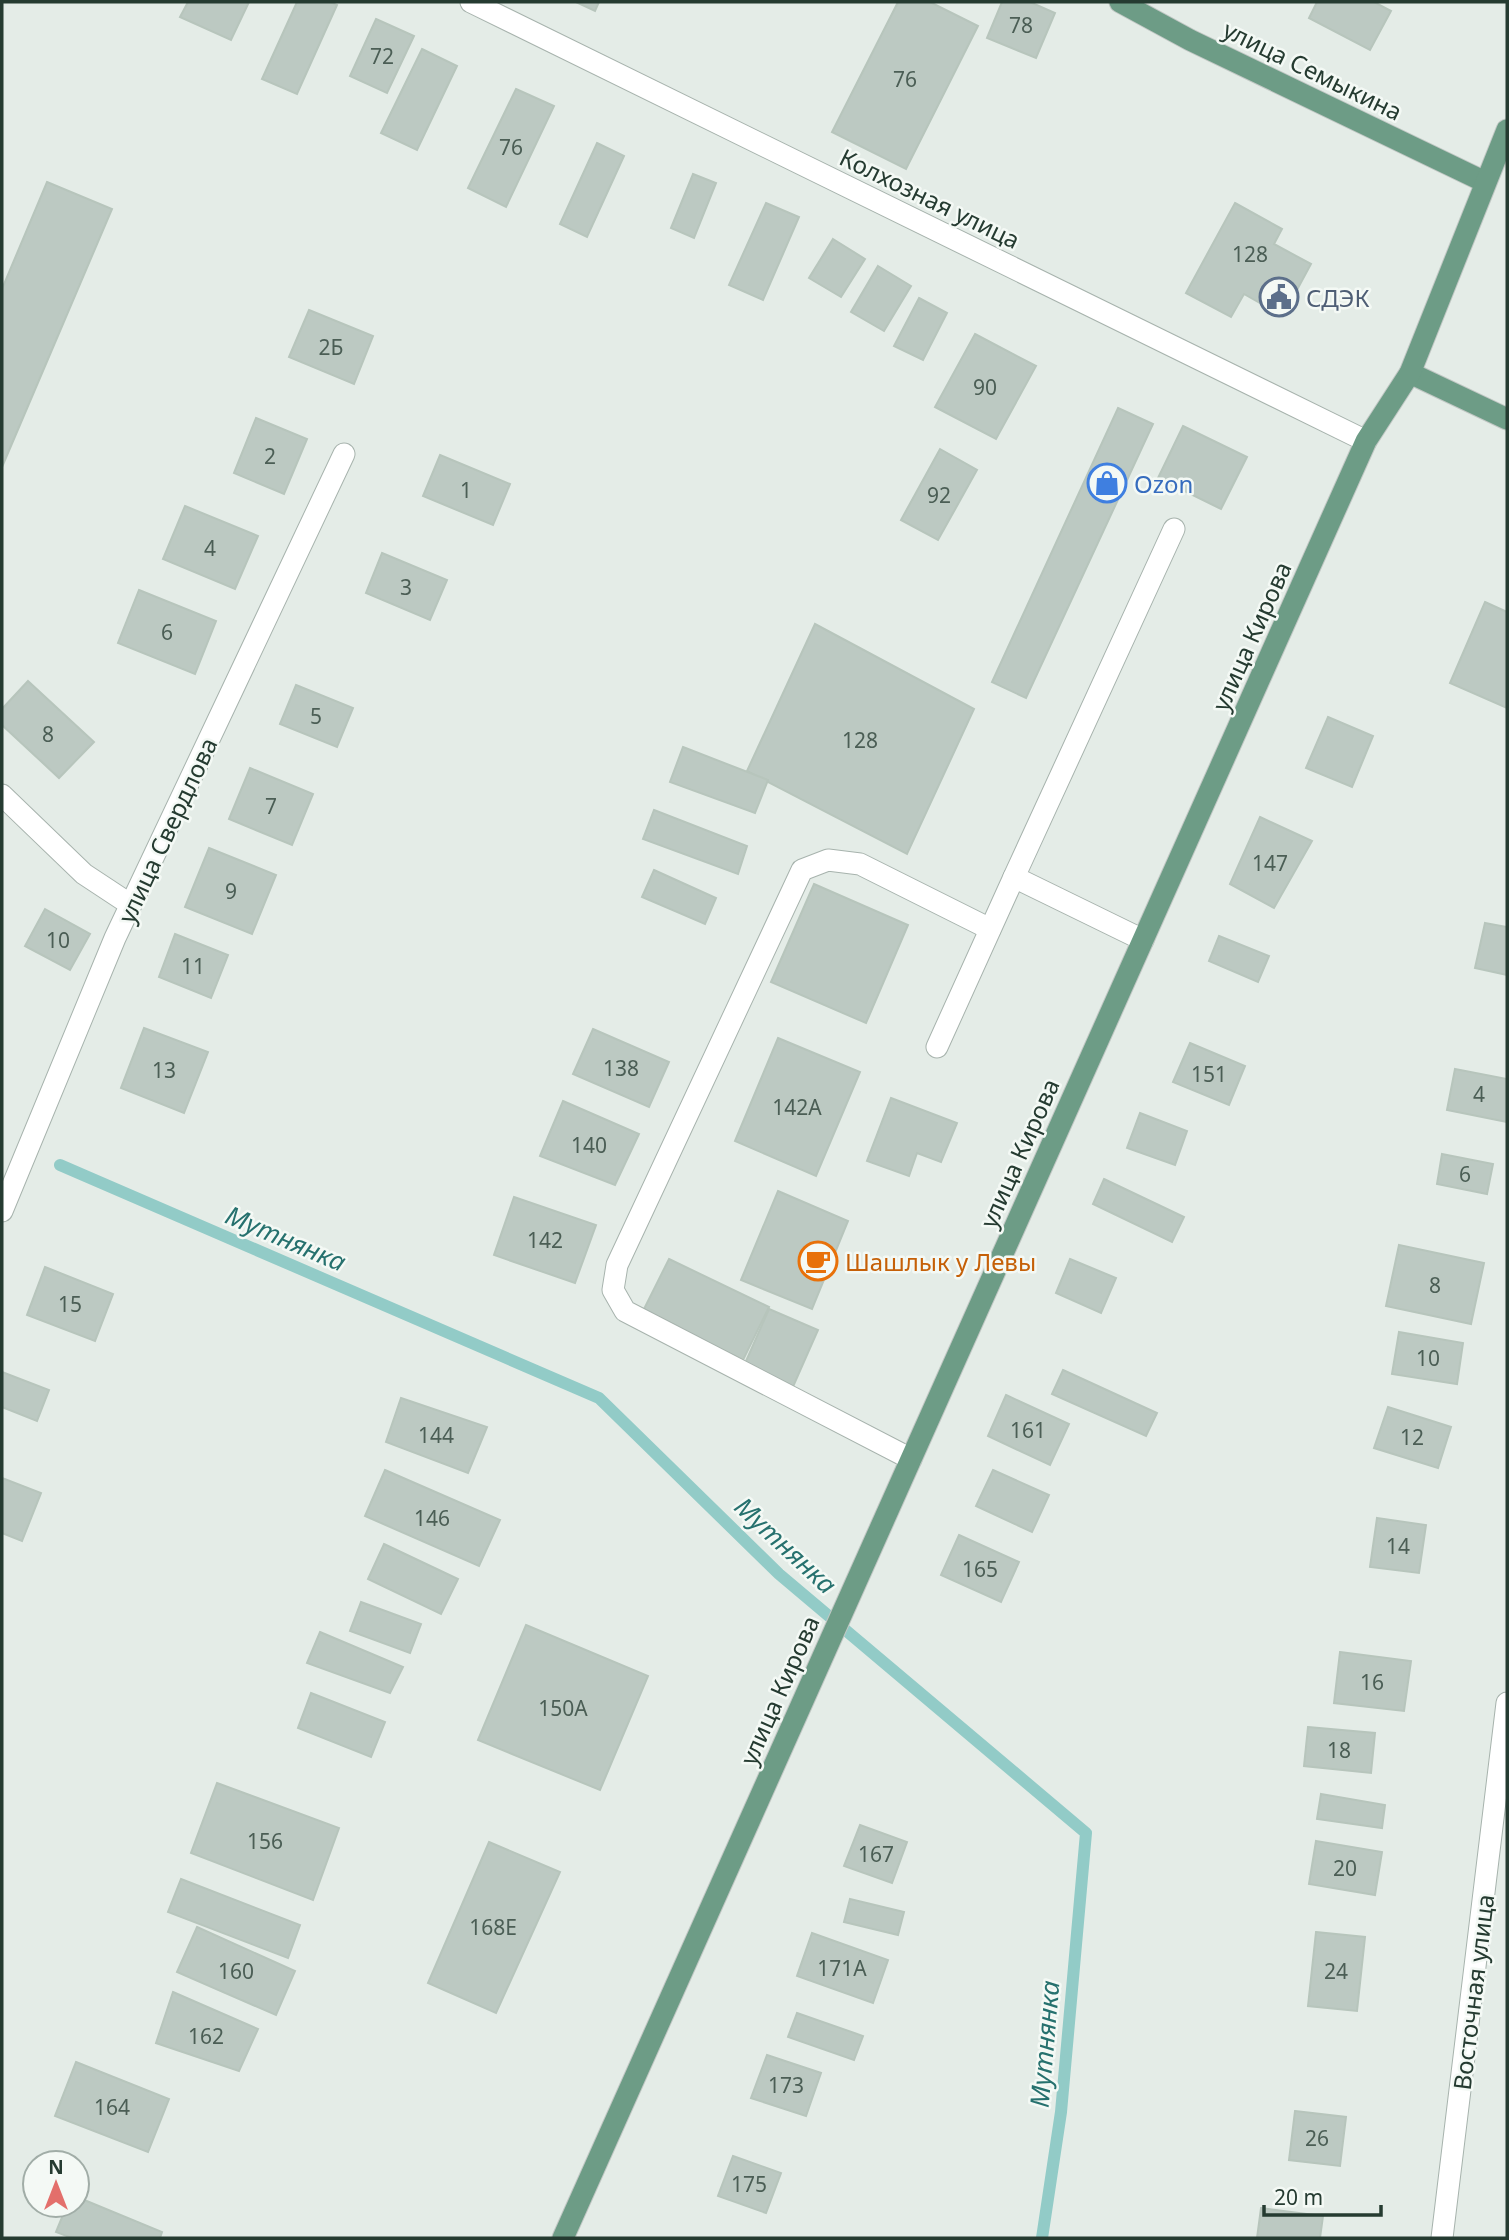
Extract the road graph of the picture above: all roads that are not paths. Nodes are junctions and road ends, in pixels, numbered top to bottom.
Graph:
1 (471, 2) edge
2 (1119, 2) edge
3 (1507, 130) edge
4 (1485, 182) junction
5 (1410, 373) junction
6 (1507, 419) edge
7 (1366, 441) junction
8 (344, 454) dead end
9 (1174, 529) dead end
10 (2, 795) edge
11 (1014, 877) junction
12 (131, 905) junction
13 (990, 929) junction
14 (1143, 940) junction
15 (937, 1047) dead end
16 (2, 1211) edge
17 (911, 1459) junction
18 (1507, 1703) edge
19 (563, 2238) edge
20 (1442, 2238) edge

1 - 7 street, Колхозная улица
2 - 4 main road, улица Семыкина
3 - 4 main road, улица Кирова
4 - 5 main road, улица Кирова
5 - 6 main road
5 - 7 main road, улица Кирова
7 - 14 main road, улица Кирова
8 - 12 street, улица Свердлова
9 - 11 street
10 - 12 street
11 - 13 street
11 - 14 street
12 - 16 street, улица Свердлова
13 - 15 street
13 - 17 street
14 - 17 main road, улица Кирова
17 - 19 main road, улица Кирова
18 - 20 street, Восточная улица

